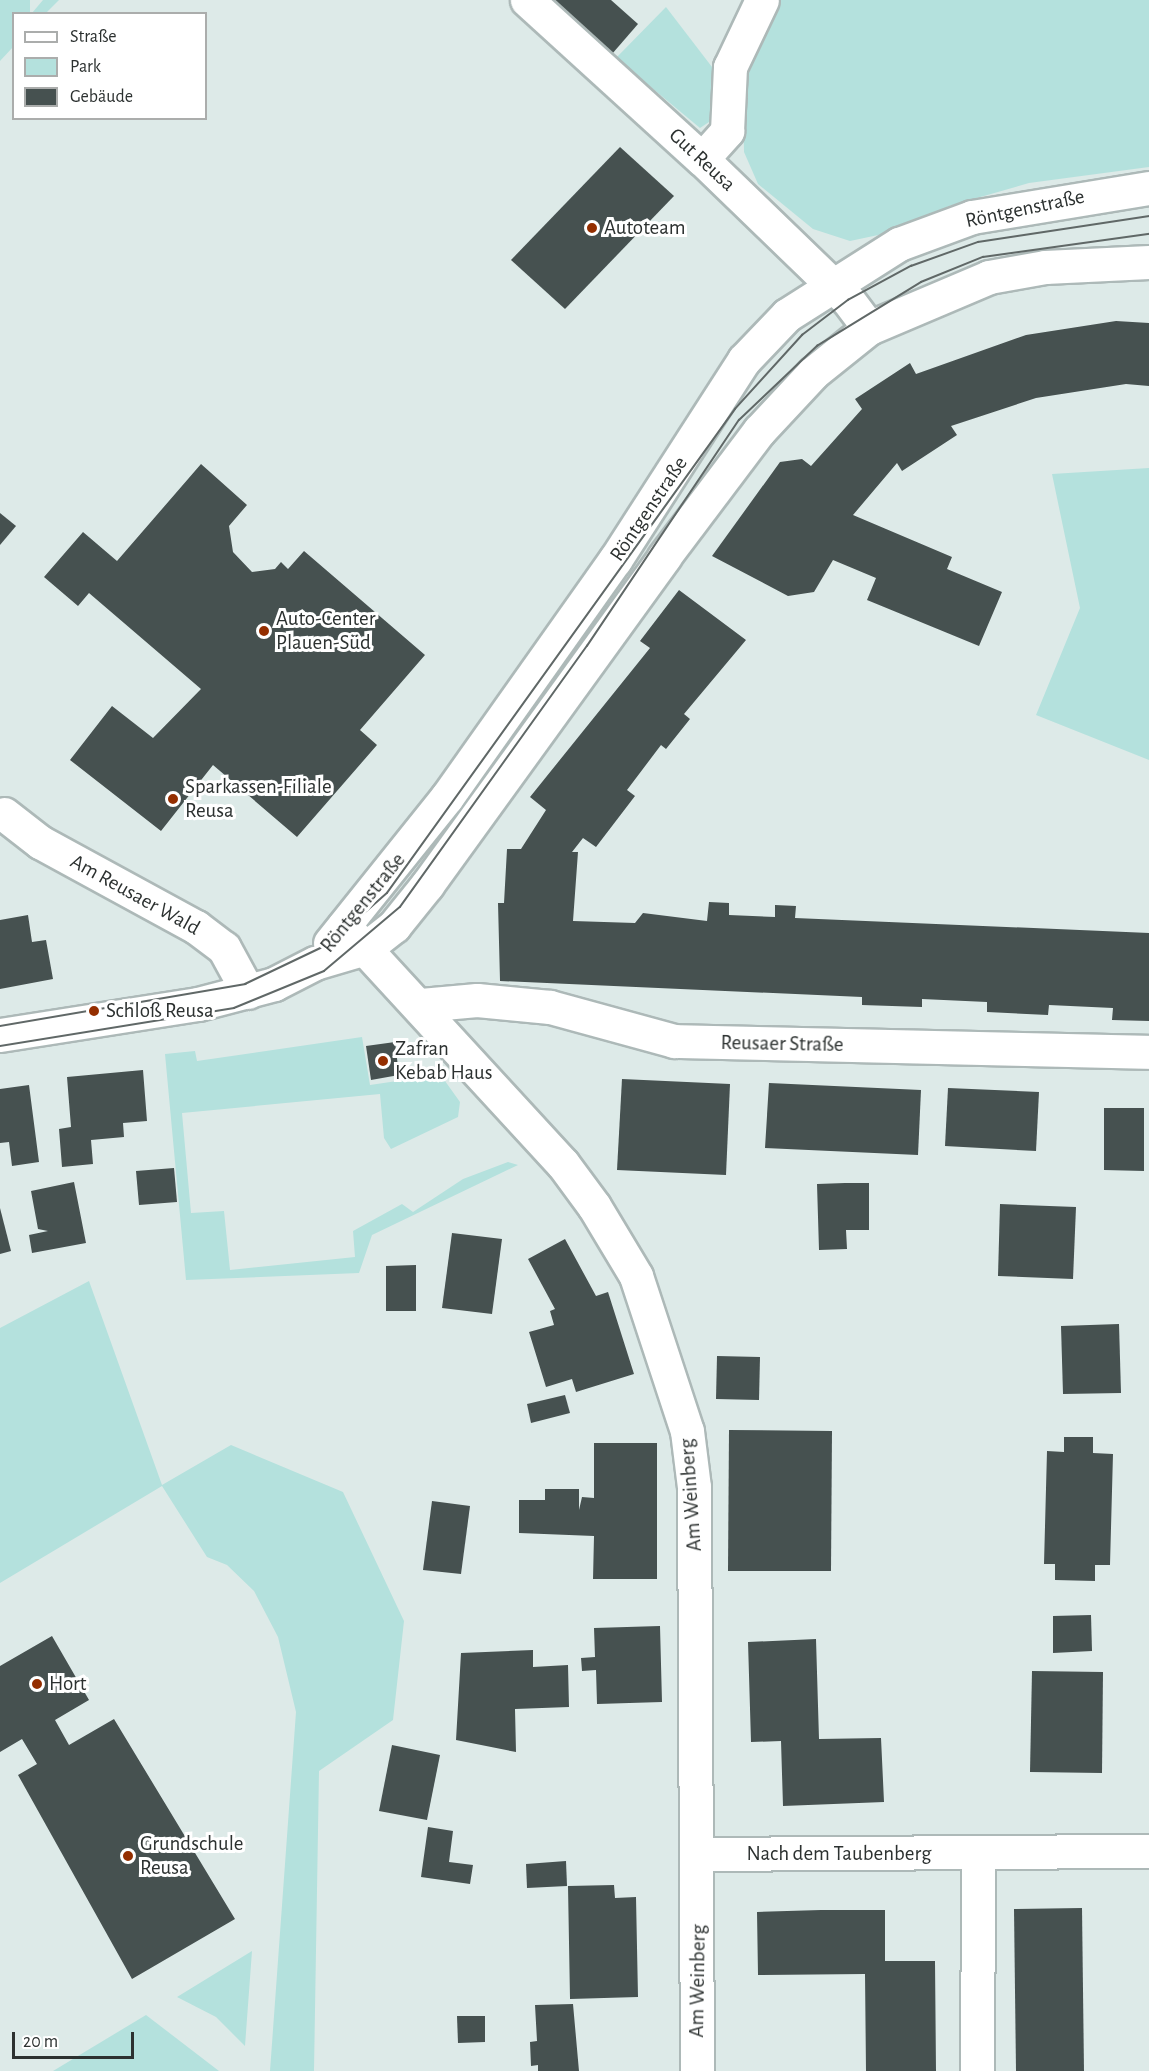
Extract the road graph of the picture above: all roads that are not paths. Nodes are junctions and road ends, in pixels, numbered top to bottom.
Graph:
1 (527, 0) edge
2 (762, 0) edge
3 (702, 159) junction
4 (1149, 188) edge
5 (1149, 262) edge
6 (830, 283) junction
7 (869, 328) junction
8 (1, 815) edge
9 (355, 937) junction
10 (248, 992) junction
11 (421, 1005) junction
12 (0, 1035) edge
13 (1149, 1052) edge
14 (1149, 1851) edge
15 (700, 1854) junction
16 (978, 1854) junction
17 (697, 2071) edge
18 (978, 2071) edge

1 - 3 street, Gut Reusa
2 - 3 street
3 - 6 street, Gut Reusa
4 - 6 street, Röntgenstraße
5 - 7 street, Röntgenstraße
6 - 7 street, Gut Reusa
6 - 9 street, Röntgenstraße
7 - 9 street, Röntgenstraße
8 - 10 street, Am Reusaer Wald
9 - 10 street, Röntgenstraße
9 - 11 street, Am Weinberg
10 - 12 street
11 - 13 street, Reusaer Straße
11 - 15 street, Am Weinberg
14 - 16 street, Nach dem Taubenberg
15 - 16 street, Nach dem Taubenberg
15 - 17 street, Am Weinberg
16 - 18 street

